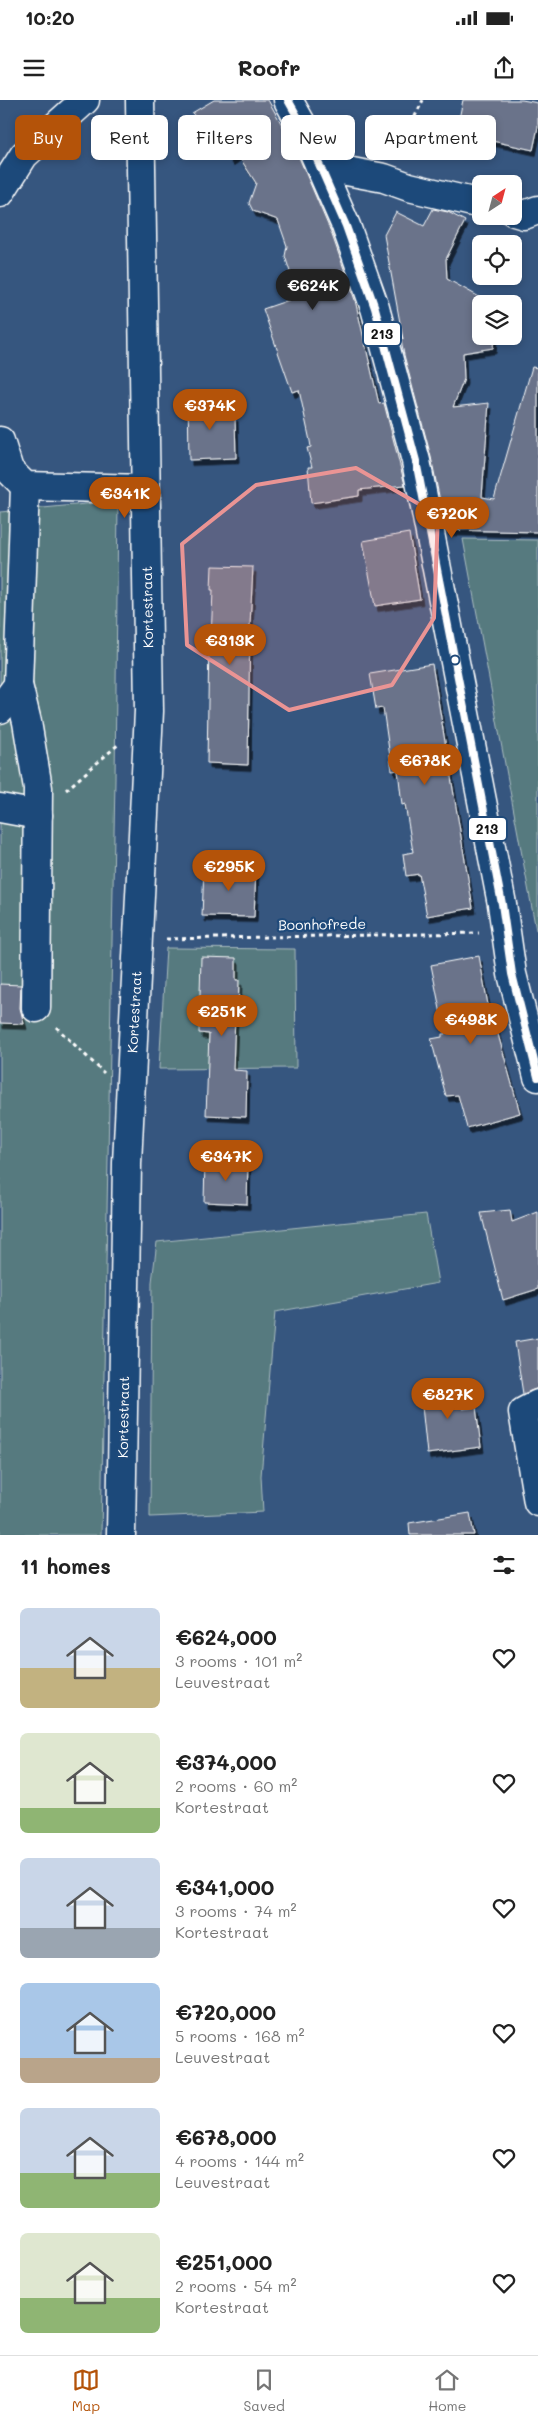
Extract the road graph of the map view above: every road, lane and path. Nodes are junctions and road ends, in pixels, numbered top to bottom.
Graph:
1 (85, 100) edge
2 (140, 100) edge
3 (288, 100) edge
4 (423, 100) edge
5 (320, 166) junction
6 (397, 182) junction
7 (0, 193) edge
8 (472, 202) edge
9 (538, 210) edge
10 (522, 214) edge
11 (0, 441) edge
12 (25, 486) junction
13 (145, 489) junction
14 (18, 685) junction
15 (0, 709) edge
16 (148, 718) junction
17 (0, 808) edge
18 (38, 815) junction
19 (506, 933) junction
20 (138, 939) junction
21 (36, 1008) joint
22 (538, 1077) edge
23 (130, 1097) junction
24 (538, 1404) edge
25 (538, 1502) edge
26 (121, 1535) edge

1 - 7 street
2 - 13 street, Kortestraat
3 - 5 street
4 - 6 path
5 - 6 street
5 - 19 street
6 - 8 street
9 - 10 street
11 - 12 street
12 - 13 street
12 - 14 street
13 - 16 street, Kortestraat
14 - 15 street
14 - 18 street
16 - 18 path
16 - 20 street, Kortestraat
17 - 18 street
18 - 21 street
19 - 20 path, Boonhofrede
19 - 22 street
20 - 23 street, Kortestraat
21 - 23 path
23 - 26 street, Kortestraat
24 - 25 street

